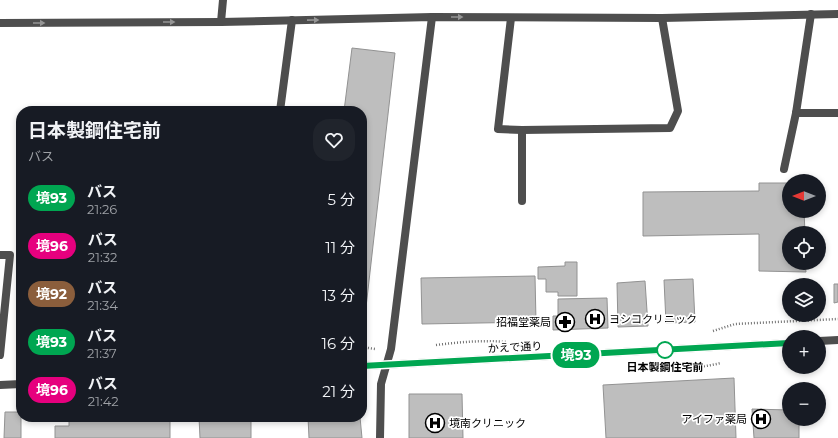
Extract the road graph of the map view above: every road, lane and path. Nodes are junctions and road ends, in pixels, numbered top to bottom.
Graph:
1 (223, 0) edge
2 (811, 14) junction
3 (838, 14) edge
4 (432, 17) junction
5 (511, 18) junction
6 (662, 18) junction
7 (292, 20) junction
8 (221, 22) junction
9 (0, 23) edge
10 (281, 106) edge
11 (796, 113) junction
12 (838, 113) edge
13 (522, 130) junction
14 (784, 169) dead end
15 (522, 201) dead end
16 (0, 255) edge
17 (838, 319) edge
18 (735, 324) dead end
19 (838, 340) edge
20 (826, 341) edge
21 (782, 343) edge
22 (367, 348) edge
23 (381, 349) dead end
24 (0, 355) edge
25 (386, 365) junction
26 (367, 366) edge
27 (16, 384) edge
28 (0, 385) edge
29 (380, 438) edge

1 - 8 street
2 - 3 street
2 - 6 street
2 - 11 street
4 -> 5 street
7 -> 4 street
4 - 25 street
5 - 6 street
5 - 13 street
6 - 13 street
7 - 8 street
7 - 10 street
9 -> 8 street
11 - 12 street
11 - 14 street
13 - 15 street
16 - 24 street
17 - 18 path
19 - 20 street
21 - 25 street, かえで通り
22 - 23 path
25 - 26 street, かえで通り
25 - 29 street
27 - 28 street

